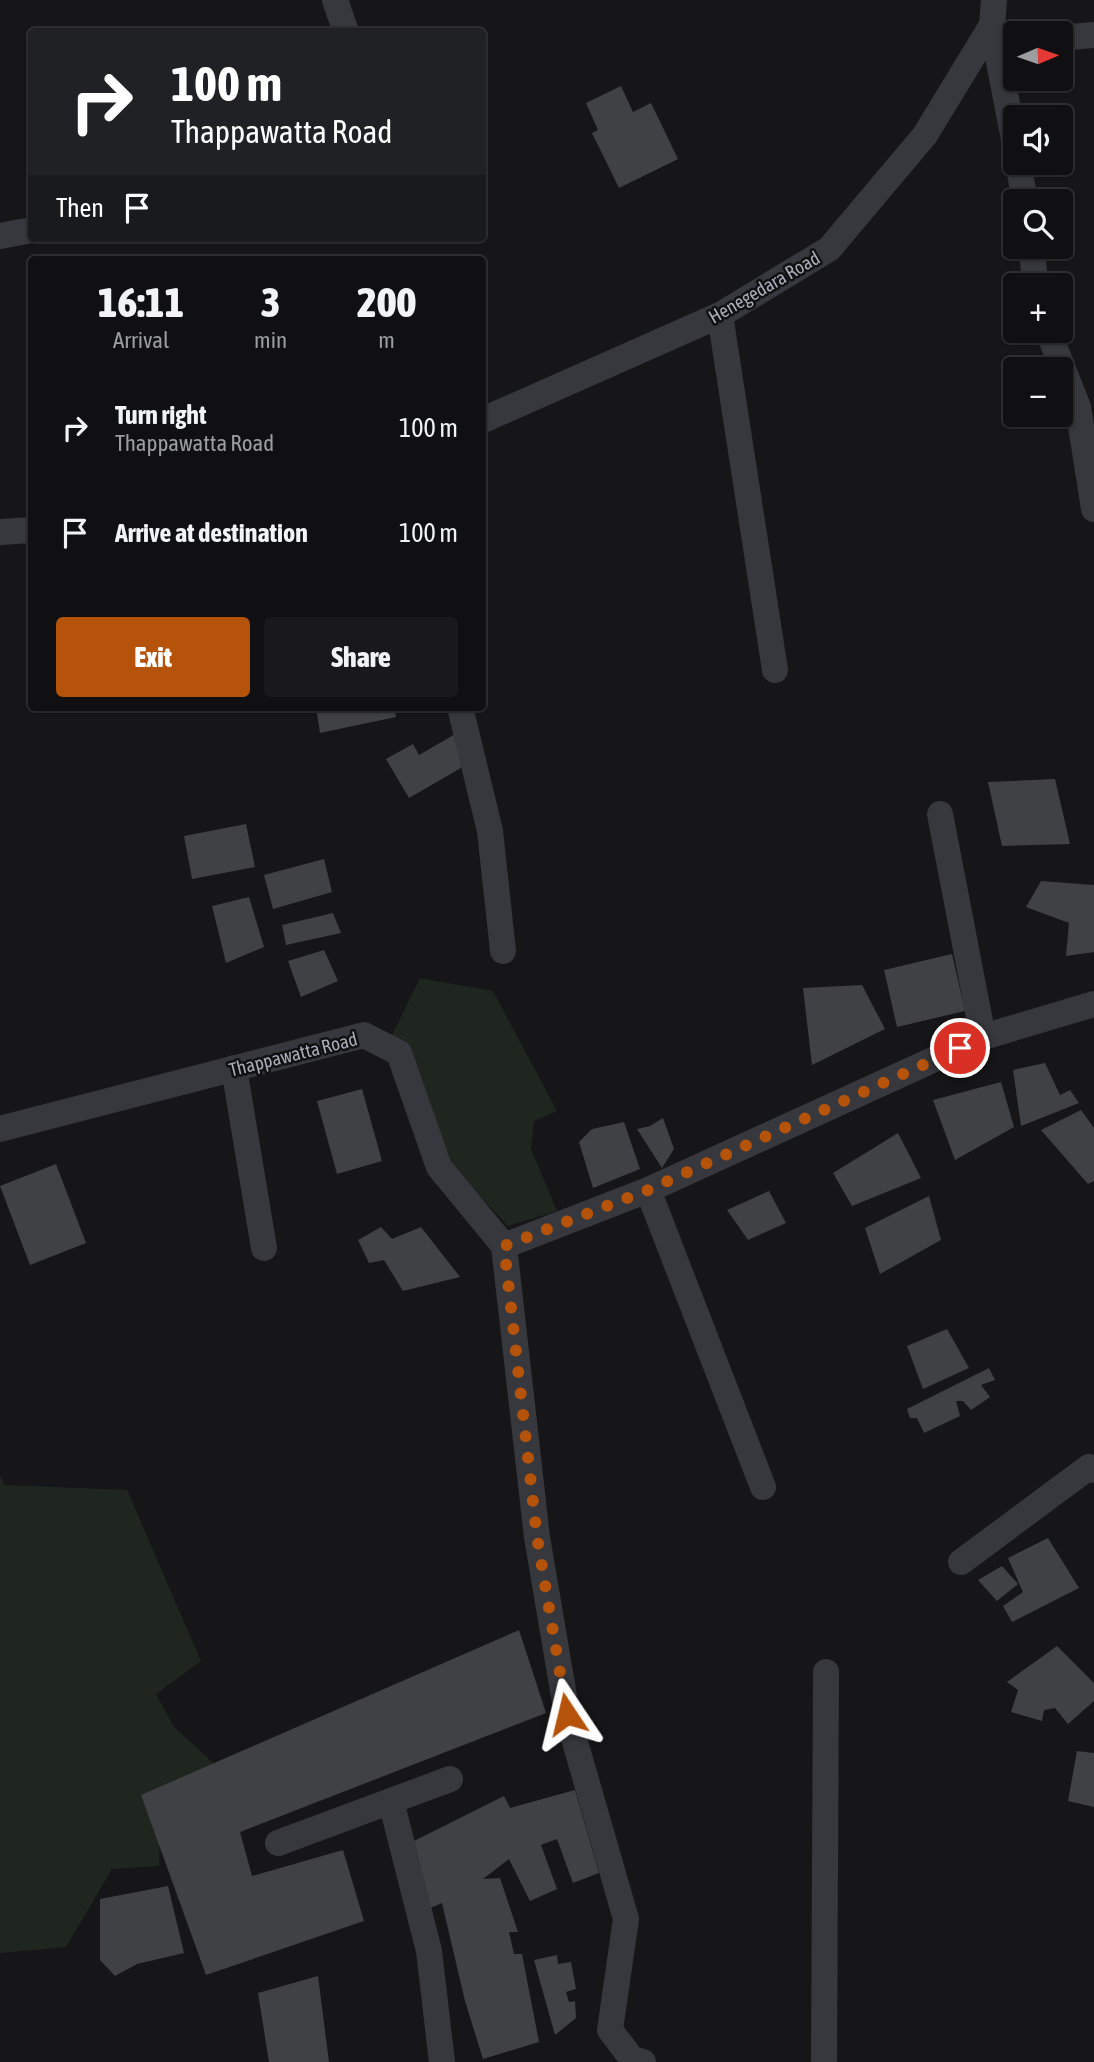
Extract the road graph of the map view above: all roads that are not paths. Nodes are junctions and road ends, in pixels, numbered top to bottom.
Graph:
1 (335, 0) edge
2 (999, 27) edge
3 (344, 28) edge
4 (1094, 35) edge
5 (1073, 37) edge
6 (1010, 105) edge
7 (28, 231) edge
8 (0, 236) edge
9 (720, 314) junction
10 (1053, 343) edge
11 (486, 419) edge
12 (1094, 509) edge
13 (28, 530) edge
14 (0, 532) edge
15 (775, 670) dead end
16 (461, 711) edge
17 (940, 814) dead end
18 (503, 951) dead end
19 (1094, 1004) edge
20 (984, 1037) junction
21 (234, 1068) junction
22 (0, 1129) edge
23 (648, 1190) junction
24 (504, 1246) junction
25 (264, 1248) dead end
26 (1094, 1470) edge
27 (763, 1487) dead end
28 (961, 1562) dead end
29 (826, 1672) dead end
30 (450, 1779) dead end
31 (391, 1801) junction
32 (278, 1843) dead end
33 (442, 2062) edge
34 (643, 2062) edge
35 (824, 2062) edge

1 - 3 street
2 - 6 street
2 - 9 street, Henegedara Road
4 - 5 street
7 - 8 street
9 - 11 street, Henegedara Road
9 - 15 street
10 - 12 street
13 - 14 street
16 - 18 street
17 - 20 street
19 - 20 street
20 - 23 street
21 - 22 street, Thappawatta Road
21 - 24 street, Thappawatta Road
21 - 25 street
23 - 24 street
23 - 27 street
24 - 34 street
26 - 28 street
29 - 35 street
30 - 31 street
31 - 32 street
31 - 33 street

